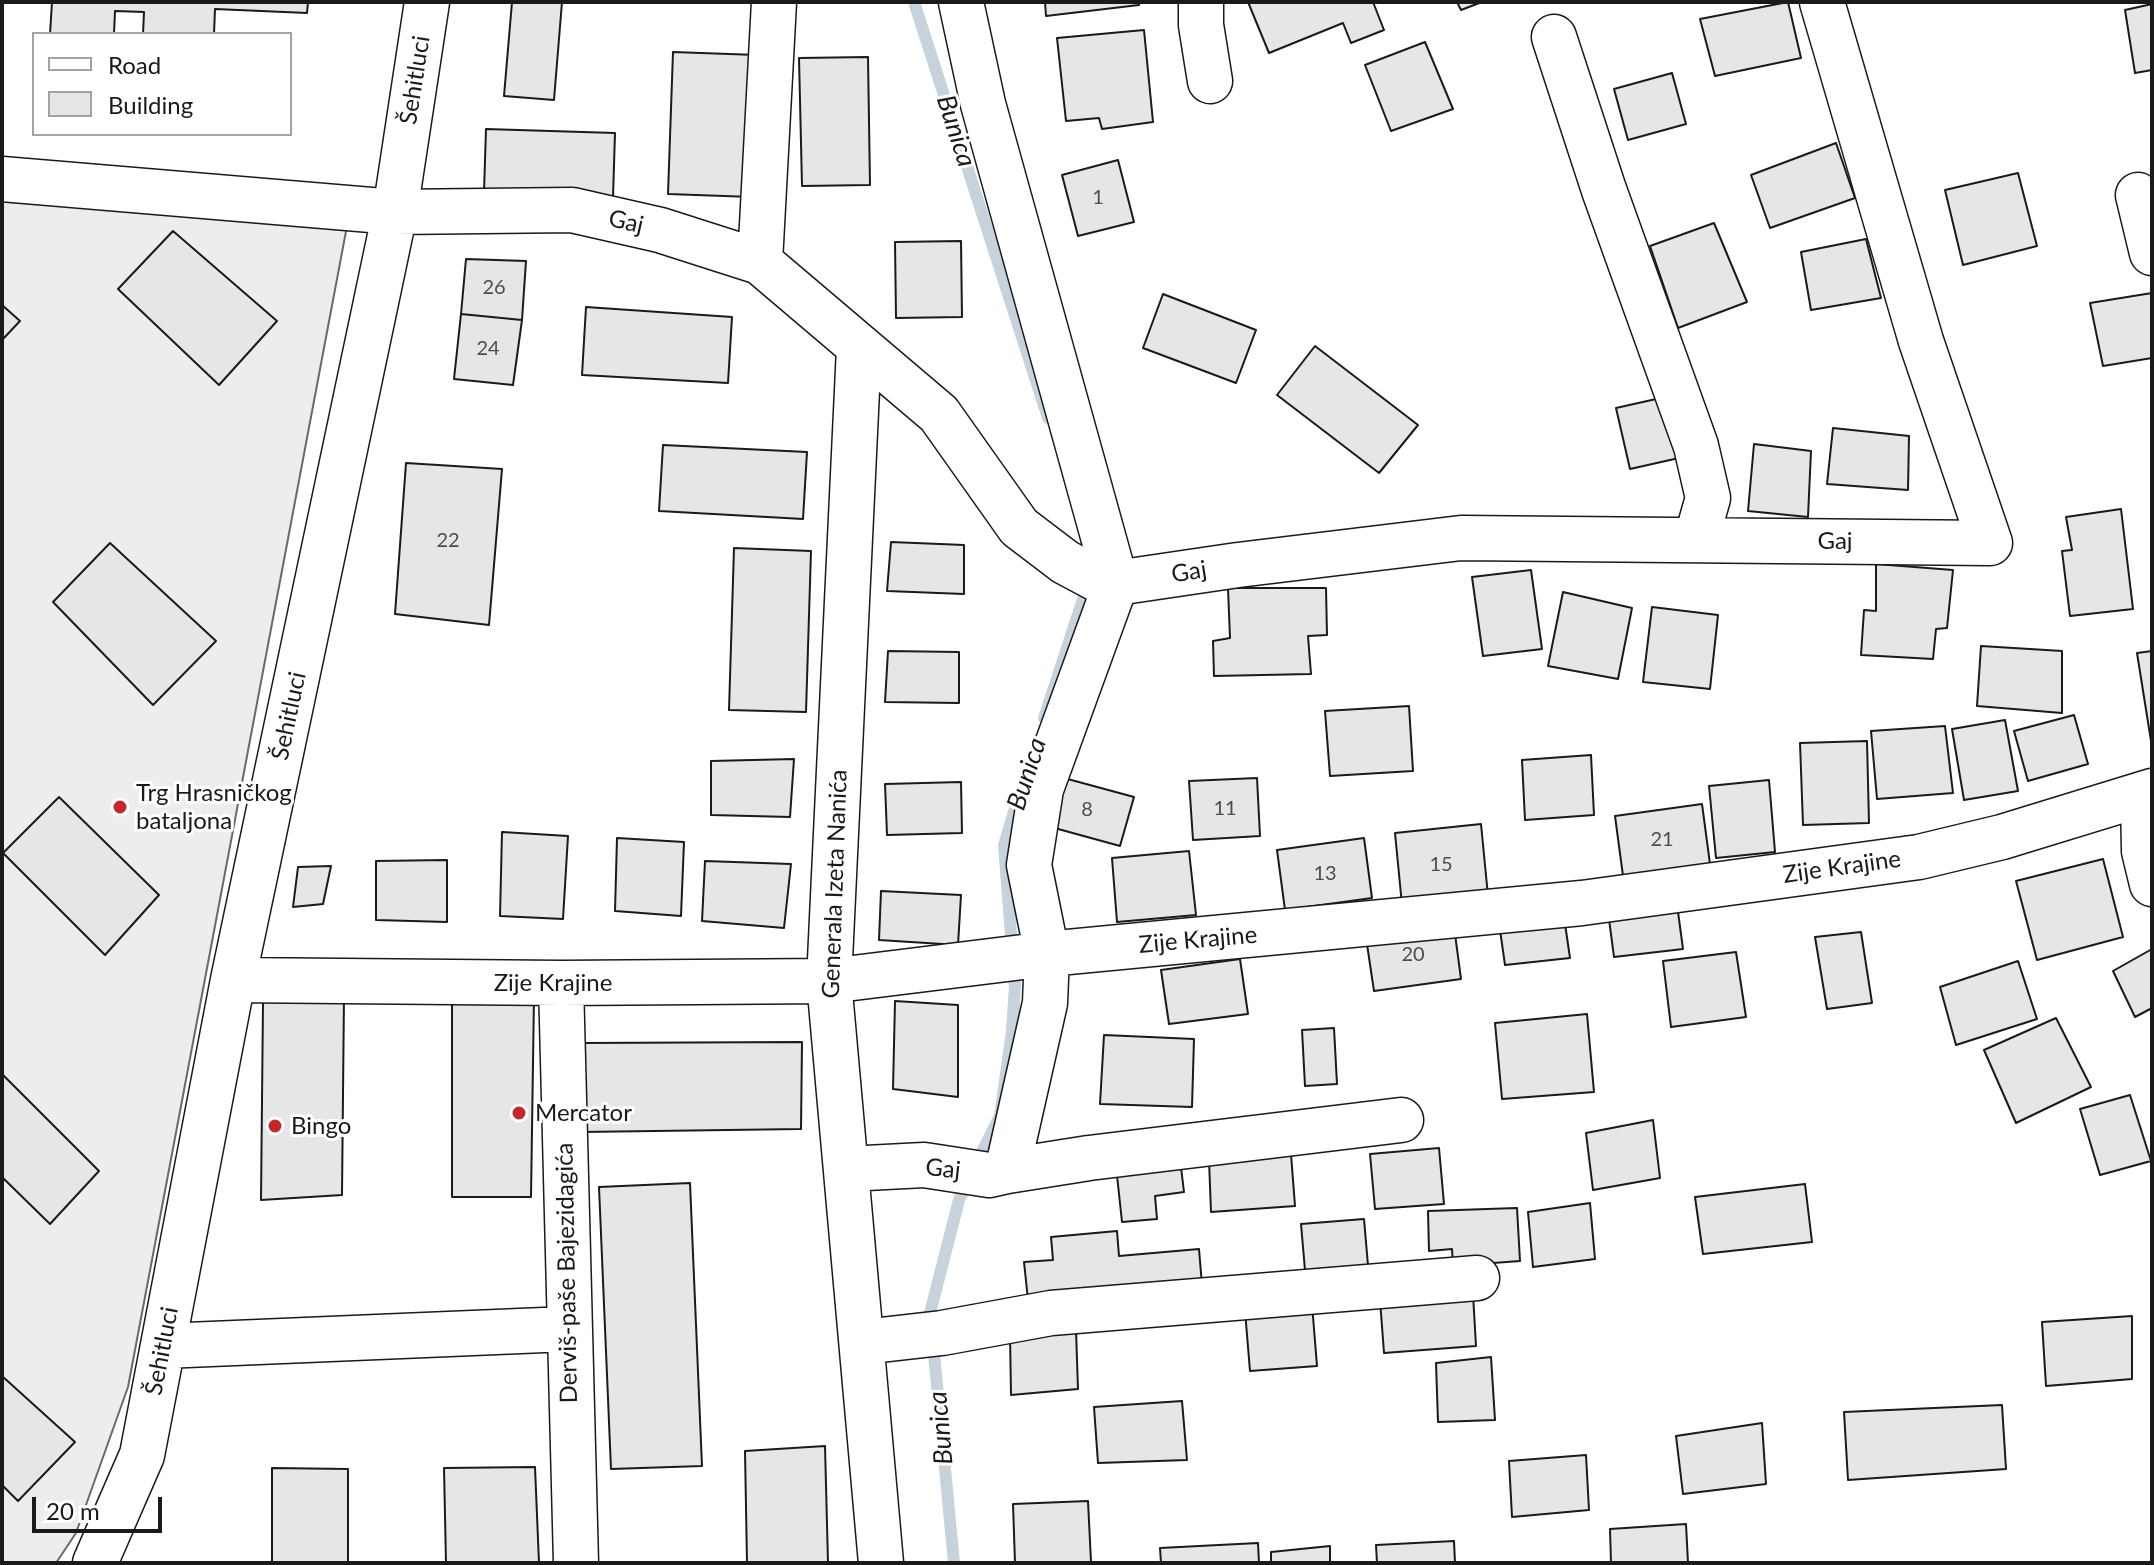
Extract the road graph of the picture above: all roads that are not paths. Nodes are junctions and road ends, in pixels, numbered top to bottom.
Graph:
1 (427, 2) edge
2 (774, 2) edge
3 (961, 2) edge
4 (1201, 2) edge
5 (1822, 2) edge
6 (1554, 37) dead end
7 (1210, 81) dead end
8 (2, 179) edge
9 (2138, 195) dead end
10 (395, 212) junction
11 (2152, 253) edge
12 (760, 262) junction
13 (859, 348) junction
14 (1696, 540) junction
15 (1092, 574) junction
16 (2147, 793) edge
17 (2152, 884) edge
18 (1038, 956) junction
19 (233, 980) junction
20 (829, 981) junction
21 (561, 983) junction
22 (1401, 1120) dead end
23 (847, 1169) junction
24 (998, 1173) junction
25 (1477, 1278) dead end
26 (568, 1329) junction
27 (863, 1342) junction
28 (163, 1346) junction
29 (95, 1563) edge
30 (576, 1563) edge
31 (881, 1563) edge

1 - 10 street, Šehitluci
2 - 12 street
3 - 15 street
4 - 7 street
5 - 14 street, Gaj
6 - 14 street
8 - 10 street, Gaj
9 - 11 street
10 - 12 street, Gaj
10 - 19 street, Šehitluci
12 - 13 street, Gaj
13 - 15 street, Gaj
13 - 20 street, Generala Izeta Nanića
14 - 15 street, Gaj
15 - 18 street
16 - 17 street
16 - 18 street, Zije Krajine
18 - 20 street, Zije Krajine
18 - 24 street
19 - 21 street, Zije Krajine
19 - 28 street, Šehitluci
20 - 21 street, Zije Krajine
20 - 23 street, Generala Izeta Nanića
21 - 26 street, Derviš-paše Bajezidagića
22 - 24 street, Gaj
23 - 24 street, Gaj
23 - 27 street, Generala Izeta Nanića
25 - 27 street
26 - 28 street
26 - 30 street, Derviš-paše Bajezidagića
27 - 31 street, Generala Izeta Nanića
28 - 29 street, Šehitluci

